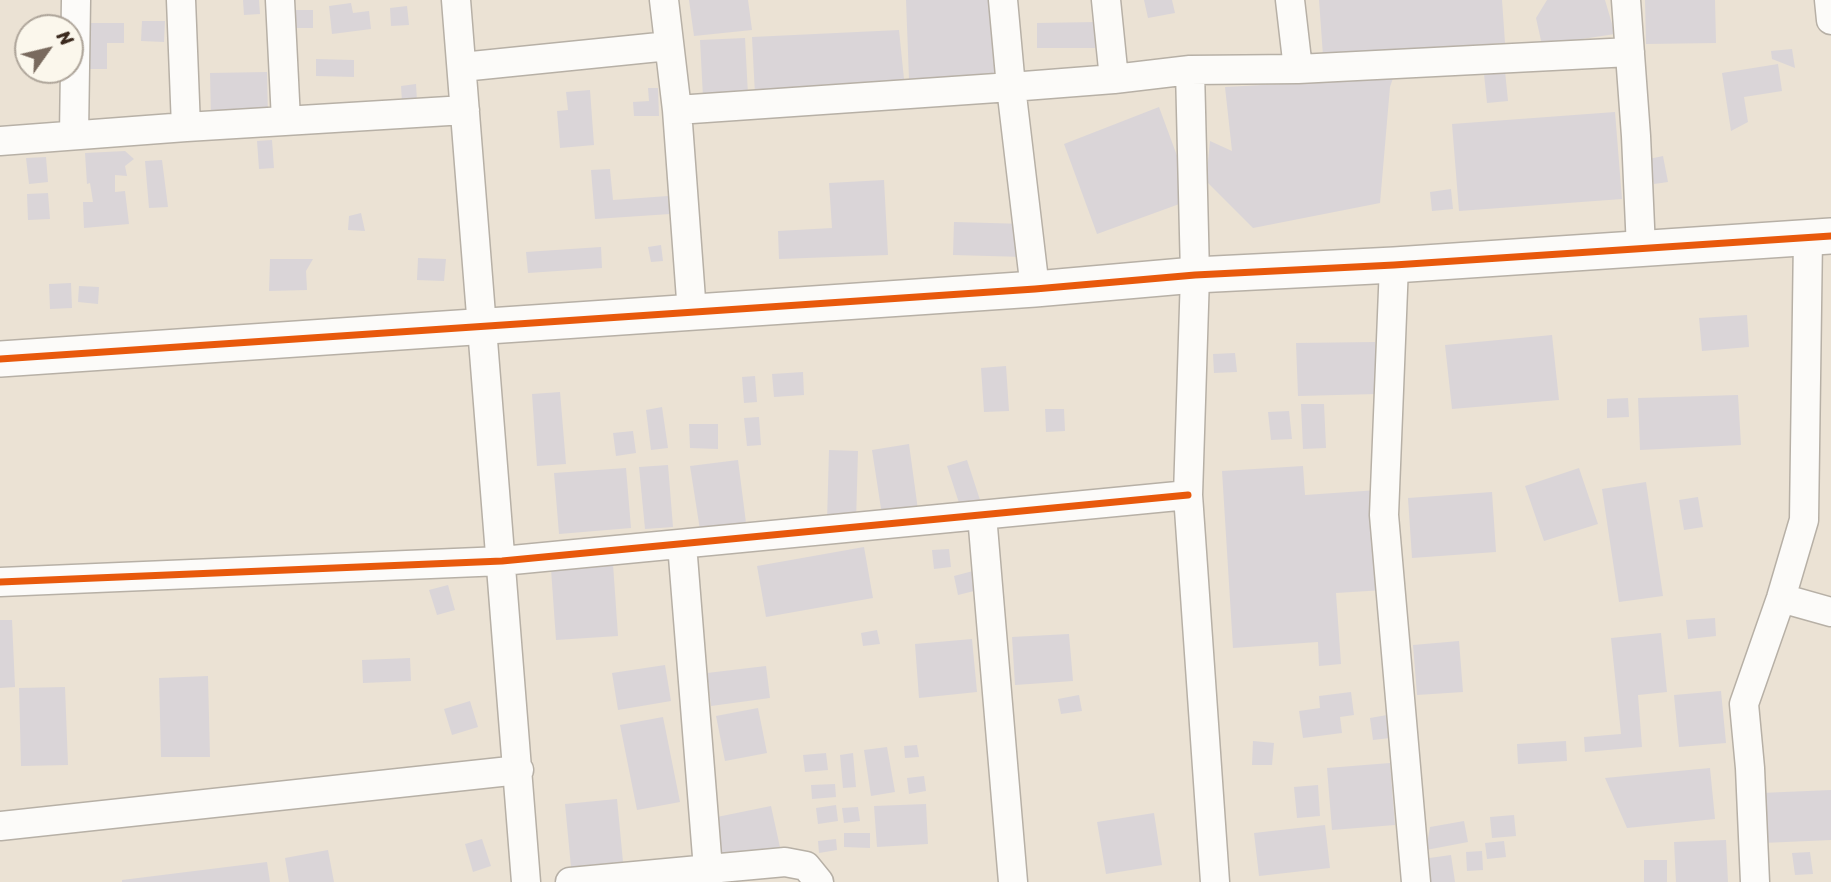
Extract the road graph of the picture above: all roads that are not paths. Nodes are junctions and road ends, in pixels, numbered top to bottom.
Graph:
1 (76, 0) edge
2 (181, 0) edge
3 (280, 0) edge
4 (456, 0) edge
5 (664, 0) edge
6 (1003, 0) edge
7 (1106, 0) edge
8 (1290, 0) edge
9 (1626, 0) edge
10 (1829, 0) edge
11 (1831, 20) edge
12 (669, 46) junction
13 (1630, 52) junction
14 (462, 67) junction
15 (1298, 69) junction
16 (1190, 71) junction
17 (1114, 79) junction
18 (1011, 87) junction
19 (465, 110) junction
20 (677, 110) junction
21 (286, 120) junction
22 (186, 127) junction
23 (74, 135) junction
24 (0, 141) edge
25 (1820, 236) edge
26 (1641, 249) junction
27 (1394, 265) junction
28 (1195, 275) junction
29 (1035, 289) junction
30 (692, 313) junction
31 (483, 327) junction
32 (0, 359) edge
33 (1188, 495) junction
34 (982, 515) junction
35 (682, 544) junction
36 (502, 561) junction
37 (0, 582) edge
38 (1781, 598) junction
39 (1831, 612) edge
40 (519, 770) junction
41 (0, 826) edge
42 (708, 869) junction
43 (526, 882) edge
44 (570, 882) edge
45 (819, 882) edge
46 (1013, 882) edge
47 (1215, 882) edge
48 (1416, 882) edge
49 (1755, 882) edge

1 - 23 street
2 - 22 street
3 - 21 street
4 - 14 street
5 - 12 street
6 - 18 street
7 - 17 street
8 - 15 street
9 - 13 street
10 - 11 street
12 - 14 street
12 - 20 street
13 - 15 street
13 - 26 street
14 - 19 street
15 - 16 street
16 - 17 street
16 - 28 street
17 - 18 street
18 - 20 street
18 - 29 street
19 - 21 street
19 - 31 street
20 - 30 street
21 - 22 street
22 - 23 street
23 - 24 street
25 - 26 street
25 - 38 street
26 - 27 street
27 - 28 street
27 - 48 street
28 - 29 street
28 - 33 street
29 - 30 street
30 - 31 street
31 - 32 street
31 - 36 street
33 - 34 street
33 - 47 street
34 - 35 street
34 - 46 street
35 - 36 street
35 - 42 street
36 - 37 street
36 - 40 street
38 - 39 street
38 - 49 street
40 - 41 street
40 - 43 street
42 - 44 street
42 - 45 street

